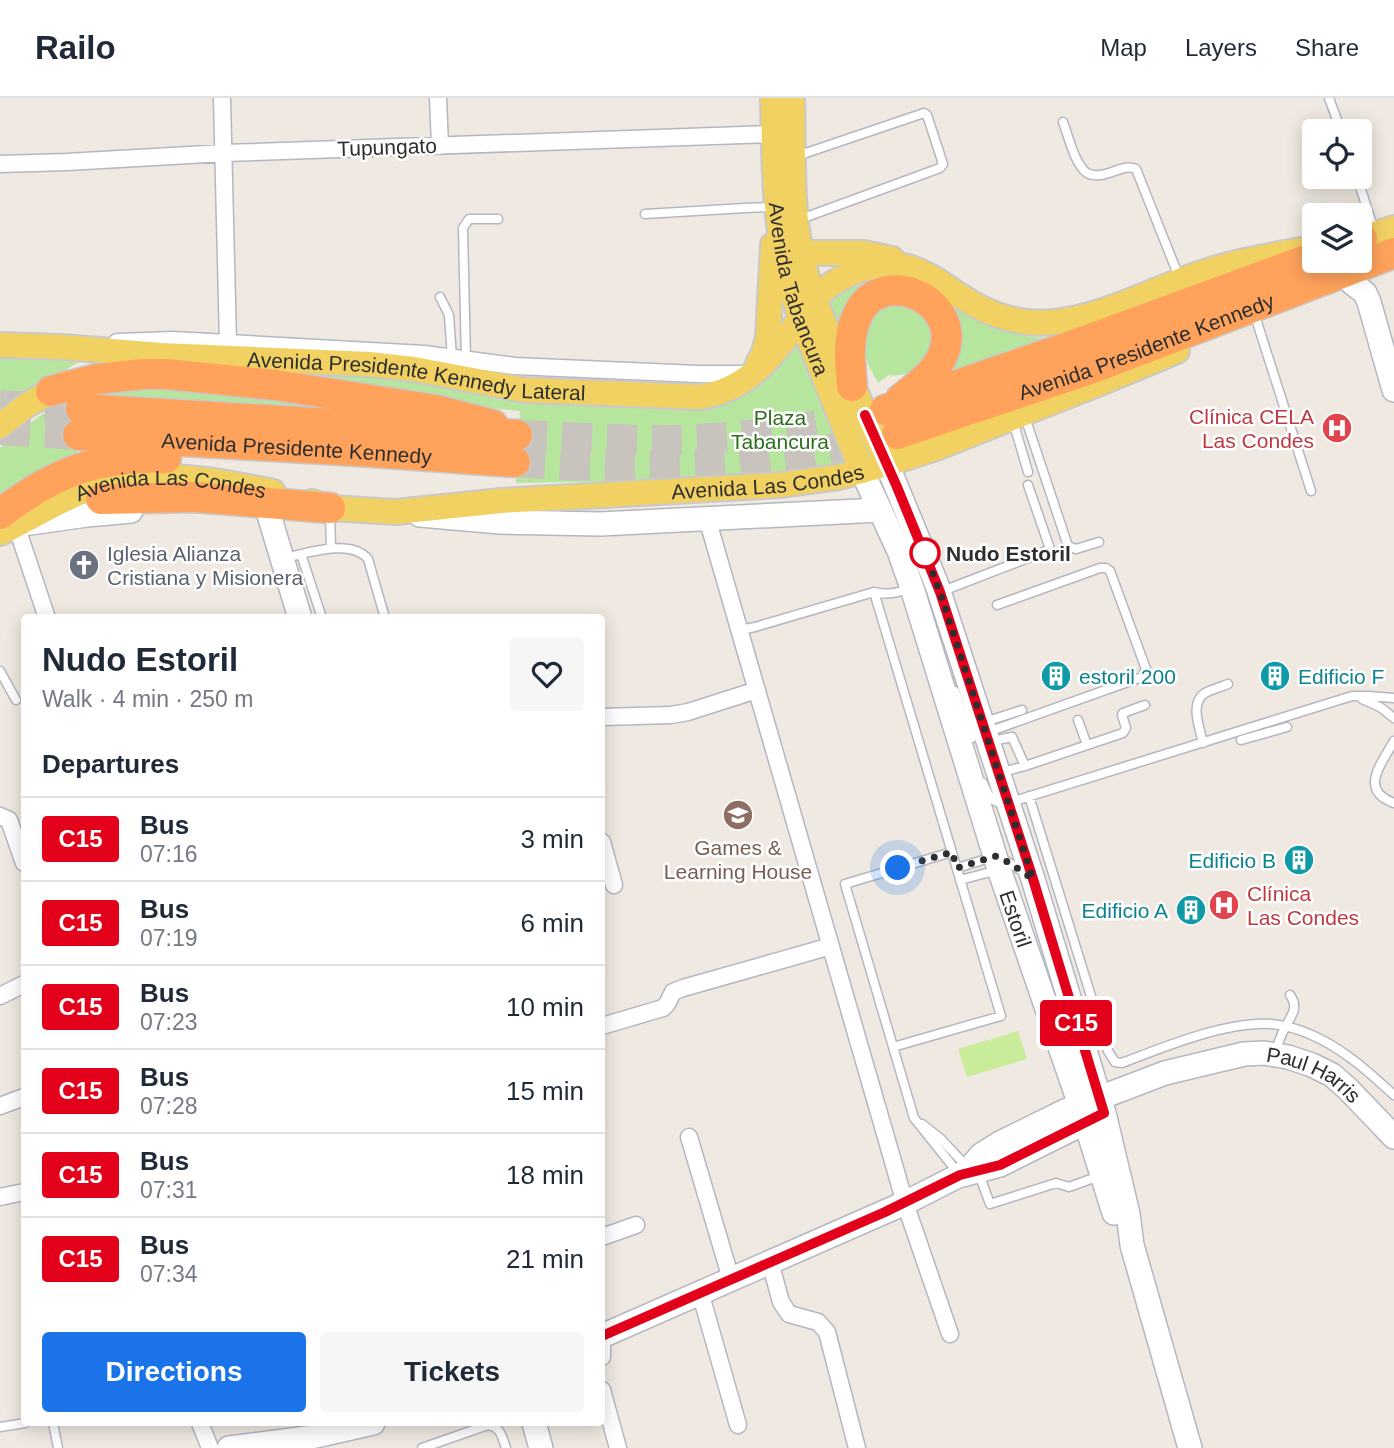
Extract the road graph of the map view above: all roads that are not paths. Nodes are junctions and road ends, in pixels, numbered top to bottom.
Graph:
1 (222, 98) edge
2 (438, 98) edge
3 (773, 98) edge
4 (792, 98) edge
5 (1329, 98) edge
6 (1337, 119) edge
7 (1063, 122) dead end
8 (774, 134) junction
9 (440, 146) junction
10 (224, 153) junction
11 (794, 157) junction
12 (0, 164) edge
13 (1360, 189) edge
14 (645, 214) dead end
15 (784, 214) junction
16 (498, 219) dead end
17 (1374, 239) edge
18 (1302, 249) edge
19 (801, 253) junction
20 (1302, 261) edge
21 (1394, 263) edge
22 (909, 267) junction
23 (1181, 281) junction
24 (1352, 283) junction
25 (440, 297) dead end
26 (807, 309) junction
27 (1256, 319) junction
28 (228, 342) junction
29 (0, 345) edge
30 (62, 348) junction
31 (160, 355) junction
32 (459, 360) junction
33 (753, 373) junction
34 (852, 386) junction
35 (1394, 390) edge
36 (51, 391) junction
37 (1018, 416) junction
38 (890, 418) junction
39 (0, 426) edge
40 (508, 440) junction
41 (358, 451) junction
42 (887, 464) junction
43 (862, 471) junction
44 (1028, 472) dead end
45 (1028, 485) dead end
46 (1311, 491) dead end
47 (101, 499) dead end
48 (330, 508) junction
49 (879, 510) junction
50 (396, 512) junction
51 (6, 515) edge
52 (269, 515) junction
53 (706, 518) junction
54 (1099, 542) dead end
55 (331, 548) junction
56 (292, 557) junction
57 (912, 588) junction
58 (874, 592) junction
59 (940, 592) junction
60 (997, 605) dead end
61 (45, 614) edge
62 (299, 614) edge
63 (320, 614) edge
64 (384, 614) edge
65 (925, 628) junction
66 (739, 630) junction
67 (0, 671) edge
68 (948, 671) dead end
69 (952, 682) dead end
70 (1228, 684) dead end
71 (757, 690) junction
72 (1352, 696) junction
73 (1394, 698) edge
74 (16, 700) dead end
75 (1145, 705) dead end
76 (1022, 710) dead end
77 (605, 717) edge
78 (1394, 718) edge
79 (1078, 720) dead end
80 (1287, 727) dead end
81 (977, 734) junction
82 (1241, 740) dead end
83 (1394, 741) edge
84 (1203, 743) junction
85 (1087, 745) junction
86 (1025, 766) junction
87 (999, 773) junction
88 (1030, 796) junction
89 (1007, 803) junction
90 (1394, 803) edge
91 (0, 816) edge
92 (952, 852) junction
93 (605, 853) edge
94 (21, 854) edge
95 (998, 863) junction
96 (957, 868) junction
97 (1033, 879) junction
98 (960, 880) junction
99 (614, 885) dead end
100 (831, 946) junction
101 (21, 986) edge
102 (1290, 995) dead end
103 (0, 996) edge
104 (605, 1025) edge
105 (1285, 1026) junction
106 (893, 1047) junction
107 (1274, 1054) junction
108 (1394, 1095) edge
109 (21, 1098) edge
110 (0, 1106) edge
111 (1092, 1110) junction
112 (689, 1137) dead end
113 (1394, 1137) edge
114 (969, 1172) junction
115 (1102, 1175) junction
116 (21, 1193) edge
117 (0, 1197) edge
118 (905, 1203) junction
119 (636, 1225) dead end
120 (605, 1236) edge
121 (1132, 1245) junction
122 (770, 1262) junction
123 (732, 1279) junction
124 (700, 1292) junction
125 (950, 1334) dead end
126 (605, 1335) edge
127 (605, 1401) edge
128 (21, 1424) edge
129 (738, 1425) dead end
130 (54, 1426) edge
131 (201, 1426) edge
132 (365, 1426) edge
133 (483, 1426) edge
134 (494, 1426) edge
135 (535, 1426) edge
136 (0, 1427) edge
137 (58, 1448) edge
138 (210, 1448) edge
139 (229, 1448) edge
140 (422, 1448) edge
141 (506, 1448) edge
142 (541, 1448) edge
143 (618, 1448) edge
144 (857, 1448) edge
145 (1189, 1448) edge

1 - 10 street
2 - 9 street
3 - 8 main road, Avenida Tabancura
4 - 11 main road, Avenida Tabancura
5 - 6 lane
7 - 23 lane
8 - 9 street, Tupungato
8 - 15 main road, Avenida Tabancura
9 - 10 street, Tupungato
10 - 12 street, Tupungato
10 - 28 street
11 - 15 main road, Avenida Tabancura
11 - 15 lane
13 - 17 lane
14 - 15 lane
15 - 19 main road, Avenida Tabancura
15 - 26 main road, Avenida Tabancura
15 - 33 main road
16 - 32 lane
17 - 38 highway, Avenida Presidente Kennedy
18 - 23 main road
19 - 22 main road
19 - 26 main road, Avenida Tabancura
20 - 38 highway, Avenida Presidente Kennedy
21 - 24 main road, Avenida Las Condes
22 - 23 main road
22 - 26 main road
24 - 27 main road, Avenida Las Condes
24 - 35 street
25 - 32 lane
26 - 33 main road, Avenida Presidente Kennedy Lateral
26 - 34 main road, Avenida Tabancura
26 - 43 main road, Avenida Tabancura
27 - 37 main road, Avenida Las Condes
27 - 46 lane
28 - 30 street
28 - 32 street
29 - 30 main road, Avenida Presidente Kennedy Lateral
30 - 31 main road, Avenida Presidente Kennedy Lateral
31 - 33 main road, Avenida Presidente Kennedy Lateral
31 - 36 main road
32 - 33 street
34 - 38 highway
34 - 42 main road, Avenida Tabancura
36 - 39 main road
36 - 40 highway
37 - 42 main road, Avenida Las Condes
37 - 44 lane
37 - 54 lane
40 - 41 highway, Avenida Presidente Kennedy
40 - 41 highway, Avenida Presidente Kennedy
41 - 51 highway
42 - 43 main road, Avenida Las Condes
42 - 59 street, Estoril
43 - 49 street, Estoril
43 - 50 main road, Avenida Las Condes
45 - 59 lane
47 - 48 highway
48 - 50 main road, Avenida Las Condes
48 - 51 main road, Avenida Las Condes
48 - 52 street, Avenida Las Condes
48 - 55 lane
49 - 53 street, Avenida Las Condes
49 - 57 street, Estoril
50 - 53 street, Avenida Las Condes
51 - 52 street, Avenida Las Condes
51 - 61 street
52 - 56 street
53 - 66 street
55 - 56 lane
55 - 64 lane
56 - 62 street
56 - 63 lane
57 - 58 lane
57 - 65 street, Estoril
58 - 66 lane
58 - 92 lane
59 - 81 street, Estoril
60 - 81 lane
65 - 68 lane
65 - 81 street, Estoril
66 - 71 street
67 - 74 lane
69 - 81 lane
70 - 84 lane
71 - 77 street
71 - 100 street
72 - 73 lane
72 - 78 lane
72 - 84 lane
75 - 85 lane
76 - 81 lane
79 - 85 lane
80 - 82 lane
81 - 86 lane
81 - 87 street, Estoril
81 - 89 lane
81 - 95 street, Estoril
83 - 90 lane
84 - 88 lane
85 - 86 lane
86 - 87 lane
87 - 89 street, Estoril
88 - 89 lane
88 - 105 lane
89 - 97 street, Estoril
91 - 94 street
92 - 96 lane
92 - 106 lane
93 - 99 street
95 - 96 lane
95 - 97 lane
95 - 98 lane
95 - 111 street, Estoril
96 - 98 lane
97 - 111 street, Estoril
98 - 106 lane
100 - 104 street
100 - 118 street
101 - 103 street
102 - 105 lane
105 - 107 lane
105 - 108 lane
106 - 114 lane
107 - 111 street, Paul Harris
107 - 113 street, Paul Harris
109 - 110 street
111 - 114 street, Paul Harris
111 - 115 street, Estoril
111 - 121 street, Estoril
112 - 123 street
114 - 115 lane
114 - 118 street, Paul Harris
115 - 121 street, Estoril
116 - 117 street
118 - 122 street, Paul Harris
118 - 125 street
119 - 120 street
121 - 145 street, Estoril
122 - 123 street, Paul Harris
122 - 144 street
123 - 124 street, Paul Harris
124 - 126 street, Paul Harris
124 - 129 street
127 - 143 street
128 - 136 lane
130 - 137 lane
131 - 138 street
132 - 139 street
133 - 140 lane
134 - 141 lane
135 - 142 street

